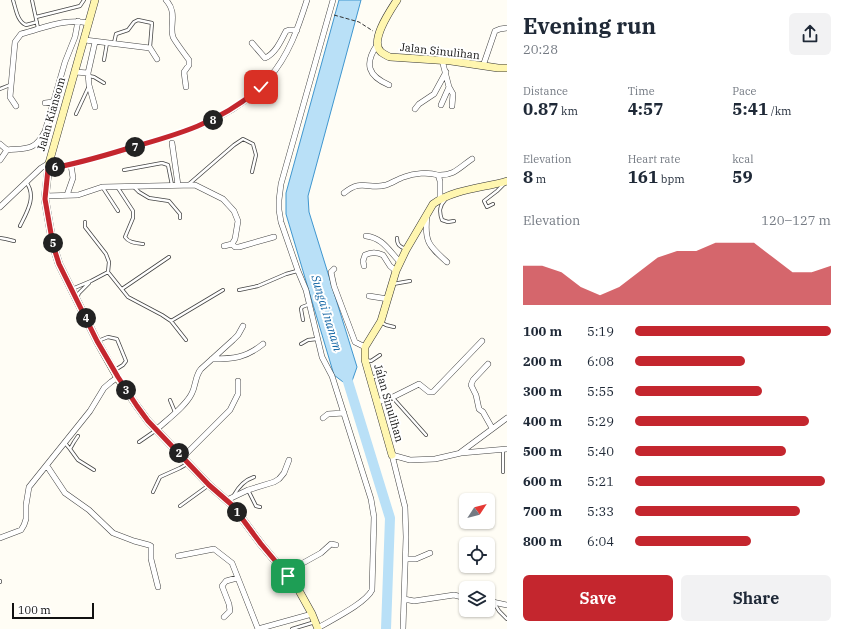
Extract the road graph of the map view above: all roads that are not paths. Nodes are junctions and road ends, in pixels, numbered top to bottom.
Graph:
1 (13, 0) edge
2 (32, 0) edge
3 (84, 0) edge
4 (95, 0) edge
5 (166, 0) edge
6 (307, 0) edge
7 (333, 0) edge
8 (397, 0) edge
9 (36, 17) junction
10 (78, 21) junction
11 (37, 22) junction
12 (88, 23) junction
13 (507, 28) edge
14 (38, 29) junction
15 (297, 30) junction
16 (84, 40) junction
17 (95, 42) junction
18 (107, 43) junction
19 (114, 43) junction
20 (252, 43) dead end
21 (377, 45) junction
22 (150, 48) junction
23 (157, 59) dead end
24 (104, 60) dead end
25 (442, 60) junction
26 (483, 66) junction
27 (507, 68) edge
28 (75, 72) junction
29 (446, 72) junction
30 (88, 75) junction
31 (12, 83) junction
32 (104, 83) dead end
33 (89, 85) junction
34 (389, 85) dead end
35 (186, 87) dead end
36 (450, 87) junction
37 (0, 90) edge
38 (53, 102) junction
39 (45, 103) dead end
40 (441, 105) dead end
41 (16, 106) dead end
42 (452, 106) dead end
43 (95, 107) dead end
44 (414, 109) dead end
45 (76, 114) dead end
46 (172, 143) dead end
47 (0, 144) edge
48 (7, 150) junction
49 (472, 159) dead end
50 (0, 160) edge
51 (71, 165) junction
52 (49, 166) junction
53 (124, 170) dead end
54 (252, 172) dead end
55 (438, 175) junction
56 (26, 182) junction
57 (506, 182) edge
58 (189, 184) junction
59 (132, 185) junction
60 (178, 185) junction
61 (116, 186) junction
62 (172, 186) junction
63 (102, 187) junction
64 (344, 193) dead end
65 (67, 195) junction
66 (450, 195) junction
67 (45, 196) junction
68 (440, 199) junction
69 (493, 204) dead end
70 (0, 207) edge
71 (118, 211) dead end
72 (427, 213) junction
73 (180, 218) dead end
74 (454, 221) dead end
75 (85, 222) dead end
76 (20, 226) dead end
77 (366, 236) dead end
78 (274, 237) dead end
79 (0, 238) edge
80 (397, 238) dead end
81 (14, 241) dead end
82 (143, 244) dead end
83 (232, 244) junction
84 (224, 246) dead end
85 (406, 250) junction
86 (169, 257) dead end
87 (400, 262) junction
88 (447, 262) dead end
89 (364, 266) dead end
90 (334, 269) dead end
91 (298, 271) junction
92 (396, 271) junction
93 (108, 272) junction
94 (90, 281) junction
95 (410, 281) dead end
96 (393, 284) junction
97 (72, 289) junction
98 (122, 289) junction
99 (223, 290) dead end
100 (239, 290) dead end
101 (369, 296) dead end
102 (77, 298) junction
103 (388, 298) junction
104 (310, 304) junction
105 (303, 320) dead end
106 (171, 321) junction
107 (381, 321) junction
108 (243, 326) dead end
109 (394, 327) dead end
110 (317, 339) junction
111 (186, 340) dead end
112 (97, 341) junction
113 (482, 341) dead end
114 (263, 344) dead end
115 (301, 344) dead end
116 (365, 347) junction
117 (380, 355) dead end
118 (212, 359) junction
119 (365, 360) junction
120 (488, 364) dead end
121 (385, 373) dead end
122 (116, 374) junction
123 (370, 379) junction
124 (238, 381) dead end
125 (393, 397) junction
126 (170, 400) dead end
127 (376, 402) junction
128 (175, 412) junction
129 (344, 413) junction
130 (323, 418) dead end
131 (507, 418) edge
132 (492, 428) junction
133 (157, 429) junction
134 (426, 435) dead end
135 (78, 436) dead end
136 (139, 442) dead end
137 (64, 443) junction
138 (70, 449) junction
139 (505, 449) edge
140 (461, 453) junction
141 (392, 455) junction
142 (183, 457) junction
143 (289, 460) dead end
144 (189, 462) junction
145 (47, 466) junction
146 (94, 470) dead end
147 (503, 472) dead end
148 (254, 477) dead end
149 (209, 485) junction
150 (248, 490) junction
151 (153, 492) dead end
152 (230, 499) junction
153 (180, 506) dead end
154 (260, 507) dead end
155 (0, 538) edge
156 (336, 545) dead end
157 (430, 554) dead end
158 (178, 556) dead end
159 (406, 559) junction
160 (288, 576) junction
161 (237, 578) junction
162 (158, 587) dead end
163 (459, 596) edge
164 (404, 599) junction
165 (495, 603) edge
166 (507, 605) edge
167 (495, 606) edge
168 (312, 614) junction
169 (224, 617) dead end
170 (507, 619) edge
171 (317, 626) edge
172 (258, 629) edge
173 (292, 629) edge
174 (402, 629) edge

1 - 11 lane
2 - 9 lane
3 - 9 lane
4 - 12 street, Jalan Kiansom
5 - 35 street
6 - 15 street
7 - 91 street
8 - 21 street
9 - 11 lane
10 - 12 street
10 - 14 street
10 - 38 street
11 - 14 lane
12 - 16 street, Jalan Kiansom
13 - 26 street
14 - 31 street
15 - 20 street
15 - 51 street
16 - 17 street
16 - 28 street, Jalan Kiansom
17 - 18 street
17 - 30 street
18 - 19 street
18 - 24 lane
19 - 22 street
19 - 22 lane
21 - 25 street, Jalan Sinulihan
21 - 34 street
22 - 23 street
25 - 26 street, Jalan Sinulihan
25 - 29 street
26 - 27 street, Jalan Sinulihan
28 - 30 street
28 - 52 street, Jalan Kiansom
29 - 36 street
29 - 44 street
30 - 32 lane
30 - 33 street
31 - 37 lane
31 - 41 street
33 - 43 street
33 - 45 lane
36 - 40 street
36 - 42 street
38 - 39 street
38 - 48 street
46 - 60 street
47 - 48 street
48 - 50 street
49 - 55 street
51 - 52 street
51 - 65 street
52 - 56 street
52 - 67 street, Jalan Kiansom
53 - 62 lane
54 - 58 lane
55 - 64 street
55 - 68 street
56 - 70 street
56 - 76 lane
57 - 66 street
57 - 69 lane
58 - 60 street
58 - 83 street
59 - 61 street
59 - 62 street
59 - 73 lane
60 - 62 street
61 - 63 street
61 - 82 lane
63 - 65 street
63 - 71 lane
65 - 67 street
66 - 68 street
66 - 74 lane
67 - 97 street, Jalan Kiansom
68 - 72 street
72 - 85 street
72 - 88 street
75 - 93 lane
77 - 87 street
78 - 83 street
79 - 81 lane
80 - 85 lane
83 - 84 street
85 - 87 street
86 - 98 lane
87 - 92 street
89 - 92 street
90 - 116 street
91 - 100 lane
91 - 104 street
92 - 96 street
93 - 94 lane
93 - 98 lane
94 - 97 lane
94 - 102 lane
95 - 96 lane
96 - 103 street
97 - 102 street, Jalan Kiansom
98 - 106 lane
99 - 106 lane
101 - 103 street
102 - 112 street, Jalan Kiansom
103 - 107 street
104 - 105 lane
104 - 110 street
106 - 111 lane
107 - 109 lane
107 - 116 street
108 - 118 street
110 - 115 lane
110 - 129 street
112 - 122 street, Jalan Kiansom
112 - 122 lane
113 - 125 street
114 - 118 street
116 - 119 street, Jalan Sinulihan
117 - 119 lane
118 - 128 street
119 - 123 street, Jalan Sinulihan
120 - 132 street
121 - 123 lane
122 - 133 street, Jalan Kiansom
122 - 137 street
123 - 127 street, Jalan Sinulihan
124 - 142 street
125 - 127 street
125 - 134 lane
126 - 128 lane
127 - 141 street, Jalan Sinulihan
128 - 133 street
129 - 130 street
129 - 171 street
131 - 132 street
132 - 140 street
133 - 136 lane
133 - 142 street, Jalan Kiansom
135 - 138 lane
137 - 138 lane
137 - 145 street
138 - 146 lane
139 - 140 street
139 - 147 lane
140 - 141 street
141 - 159 street, Jalan Sinulihan
142 - 144 street, Jalan Kiansom
143 - 150 street
144 - 149 street, Jalan Kiansom
144 - 151 lane
145 - 155 street
145 - 162 street
148 - 152 lane
149 - 152 street, Jalan Kiansom
149 - 153 lane
150 - 152 street
150 - 154 lane
152 - 160 street, Jalan Kiansom
156 - 160 street
157 - 159 street
158 - 161 street
159 - 164 street, Jalan Sinulihan
160 - 168 street, Jalan Kiansom
161 - 169 street
161 - 172 street
163 - 164 street
164 - 174 street, Jalan Sinulihan
165 - 166 street
167 - 170 lane
168 - 171 street, Jalan Kiansom
168 - 172 street
171 - 173 lane

